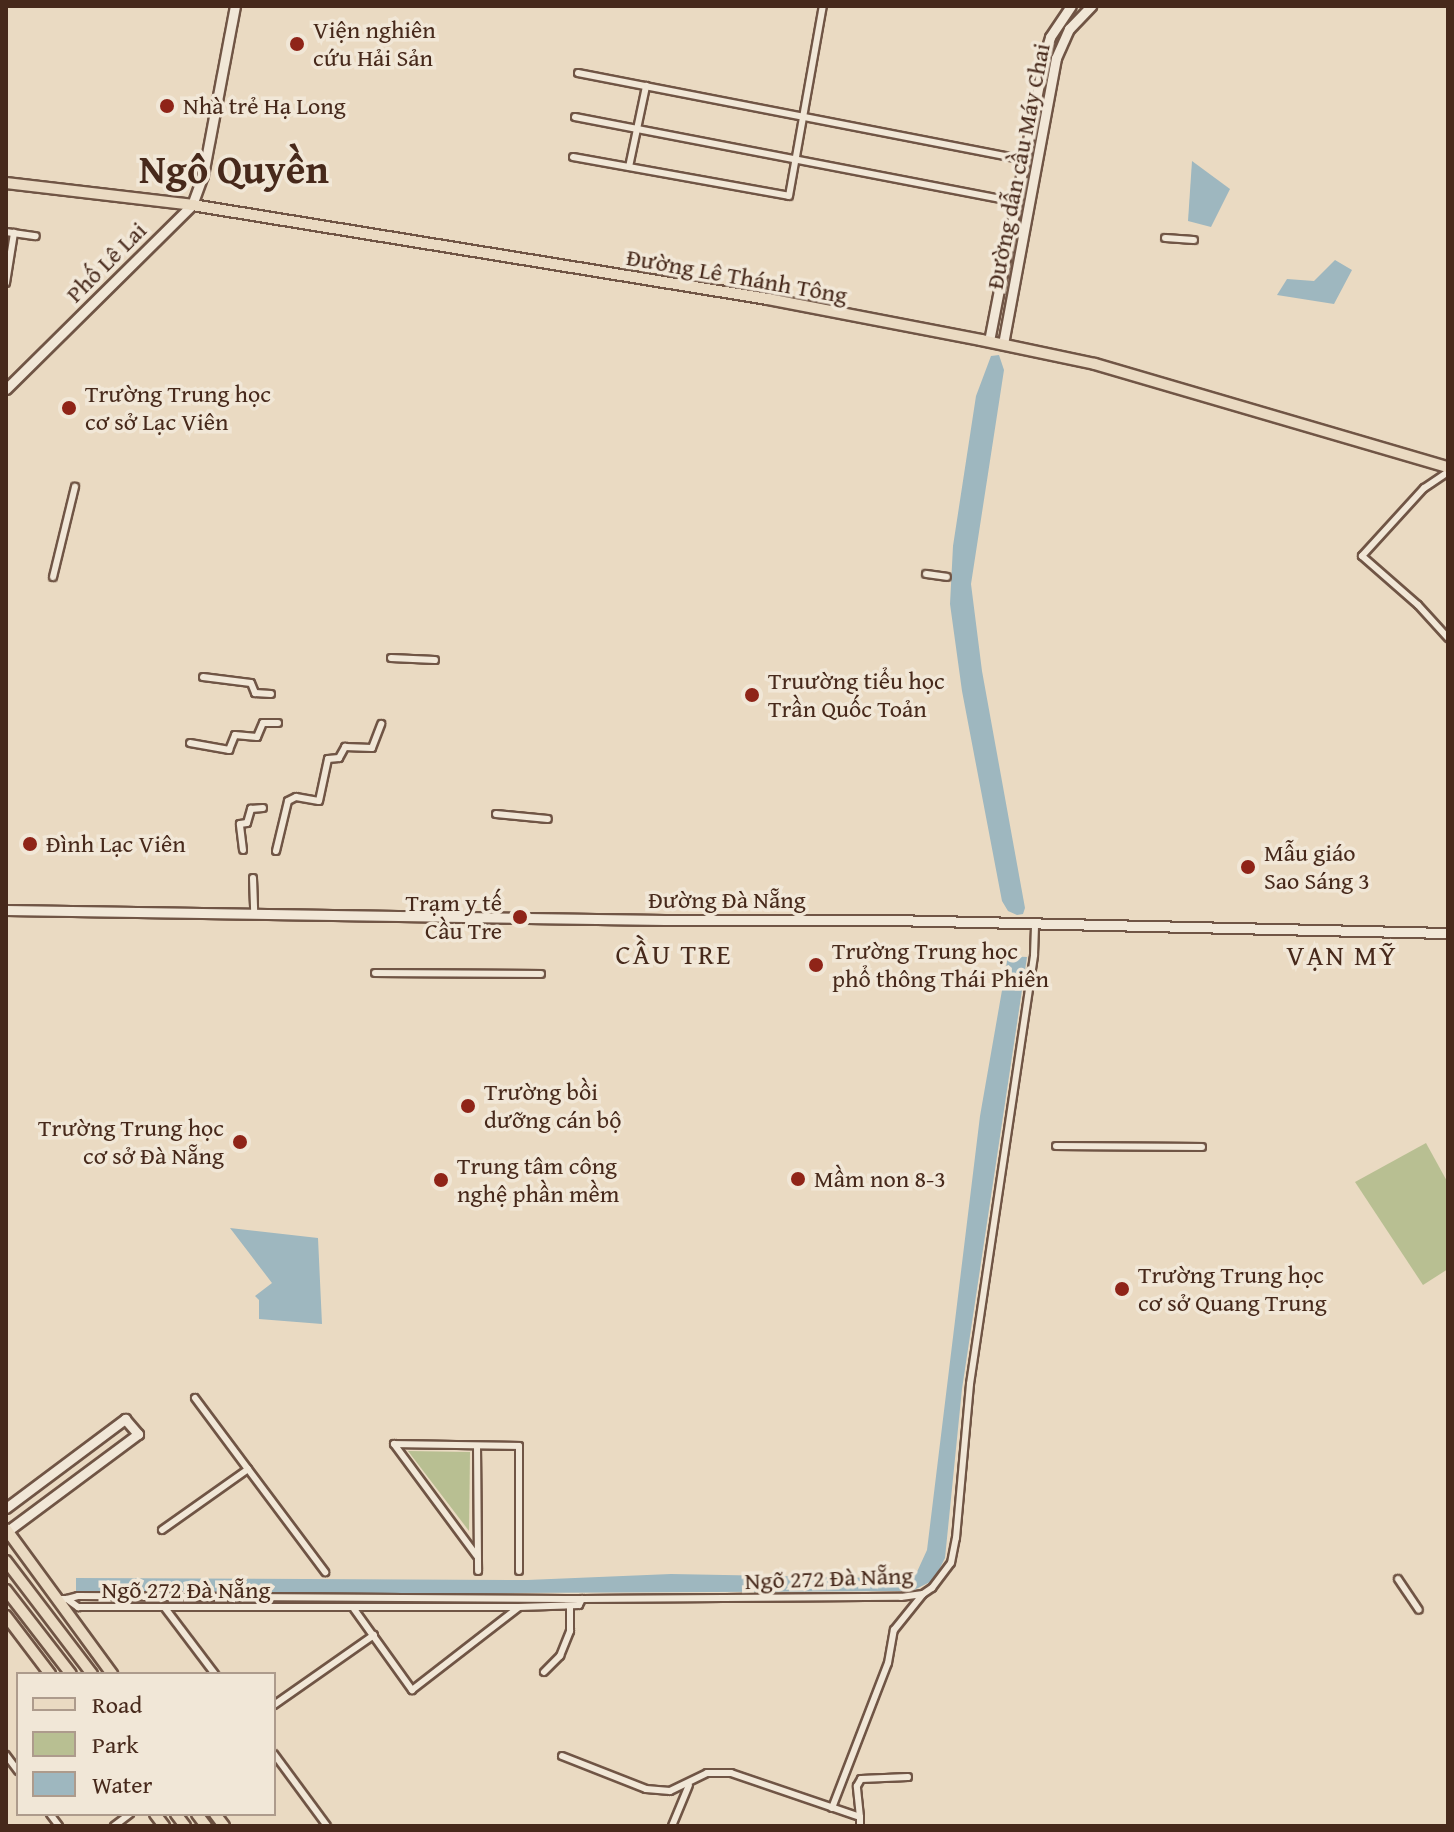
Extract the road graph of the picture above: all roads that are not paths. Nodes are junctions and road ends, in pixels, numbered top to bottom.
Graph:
1 (235, 6) edge
2 (823, 6) edge
3 (1071, 6) edge
4 (1091, 6) edge
5 (578, 73) dead end
6 (646, 86) junction
7 (575, 117) dead end
8 (805, 118) junction
9 (637, 129) junction
10 (573, 157) dead end
11 (1014, 158) dead end
12 (797, 159) junction
13 (629, 167) junction
14 (6, 183) edge
15 (1006, 200) dead end
16 (192, 205) junction
17 (10, 232) edge
18 (36, 236) dead end
19 (1165, 238) dead end
20 (1194, 240) dead end
21 (6, 283) edge
22 (989, 341) junction
23 (1003, 344) junction
24 (6, 389) edge
25 (1448, 470) edge
26 (75, 487) dead end
27 (926, 574) dead end
28 (53, 577) dead end
29 (947, 577) dead end
30 (1448, 638) edge
31 (391, 658) dead end
32 (435, 660) dead end
33 (203, 677) dead end
34 (271, 694) dead end
35 (278, 723) dead end
36 (381, 724) dead end
37 (190, 743) dead end
38 (263, 808) dead end
39 (496, 814) dead end
40 (548, 819) dead end
41 (243, 850) dead end
42 (276, 851) dead end
43 (253, 878) dead end
44 (6, 910) edge
45 (254, 913) junction
46 (1035, 925) junction
47 (1448, 933) edge
48 (375, 973) dead end
49 (541, 974) dead end
50 (1056, 1146) dead end
51 (1202, 1147) dead end
52 (195, 1398) dead end
53 (477, 1446) junction
54 (248, 1469) junction
55 (6, 1508) edge
56 (162, 1530) dead end
57 (6, 1531) edge
58 (477, 1556) junction
59 (6, 1561) edge
60 (478, 1571) dead end
61 (519, 1571) dead end
62 (325, 1572) dead end
63 (1398, 1579) dead end
64 (6, 1590) edge
65 (923, 1594) junction
66 (901, 1597) junction
67 (62, 1599) junction
68 (582, 1599) junction
69 (570, 1606) junction
70 (519, 1607) junction
71 (165, 1608) junction
72 (354, 1609) junction
73 (1419, 1610) dead end
74 (6, 1616) edge
75 (906, 1616) junction
76 (374, 1635) junction
77 (48, 1672) edge
78 (69, 1672) edge
79 (90, 1672) edge
80 (111, 1672) edge
81 (213, 1672) edge
82 (544, 1672) dead end
83 (276, 1704) edge
84 (562, 1756) dead end
85 (276, 1757) edge
86 (849, 1767) junction
87 (908, 1777) dead end
88 (690, 1781) junction
89 (857, 1786) junction
90 (832, 1808) junction
91 (860, 1817) junction
92 (327, 1826) edge
93 (672, 1826) edge
94 (860, 1826) edge

1 - 16 street, Phố Lê Lai
2 - 8 street
3 - 22 street, Đường dẫn cầu Máy Chai
4 - 23 street, Đường dẫn cầu Máy Chai
5 - 6 street
6 - 8 street
6 - 9 street
7 - 9 street
8 - 11 street
8 - 12 street
9 - 12 street
9 - 13 street
10 - 13 street
12 - 13 street
12 - 15 street
14 - 16 main road, Đường Lê Thánh Tông
16 - 22 main road, Đường Lê Thánh Tông
16 - 24 street, Phố Lê Lai
17 - 18 street
17 - 21 street
19 - 20 street
22 - 23 main road, Đường Lê Thánh Tông
23 - 25 main road, Đường Lê Thánh Tông
25 - 30 street
26 - 28 street
27 - 29 street
31 - 32 street
33 - 34 street
35 - 37 street
36 - 42 street
38 - 41 street
39 - 40 street
43 - 45 street
44 - 45 street, Đường Đà Nẵng
45 - 46 street, Đường Đà Nẵng
46 - 47 street, Đường Đà Nẵng
46 - 65 street, Ngõ 272 Đà Nẵng
48 - 49 street
50 - 51 street
52 - 54 street
53 - 58 street
53 - 58 street
53 - 61 street
54 - 56 street
54 - 62 street
55 - 57 street
57 - 67 main road
58 - 60 street
59 - 79 main road
63 - 73 street
64 - 78 main road
65 - 66 street, Ngõ 272 Đà Nẵng
65 - 75 street
66 - 68 street, Ngõ 272 Đà Nẵng
66 - 75 street
67 - 68 street
67 - 71 street, Ngõ 272 Đà Nẵng
67 - 80 main road
68 - 69 street, Ngõ 272 Đà Nẵng
69 - 70 street, Ngõ 272 Đà Nẵng
69 - 82 street
70 - 72 street, Ngõ 272 Đà Nẵng
70 - 76 street
71 - 72 street, Ngõ 272 Đà Nẵng
71 - 81 street
72 - 76 street
74 - 77 main road
75 - 86 street
76 - 83 street
84 - 88 street
85 - 92 street
86 - 89 street
86 - 90 street
87 - 89 street
88 - 90 street
88 - 93 street
89 - 91 street
90 - 91 street
91 - 94 street

